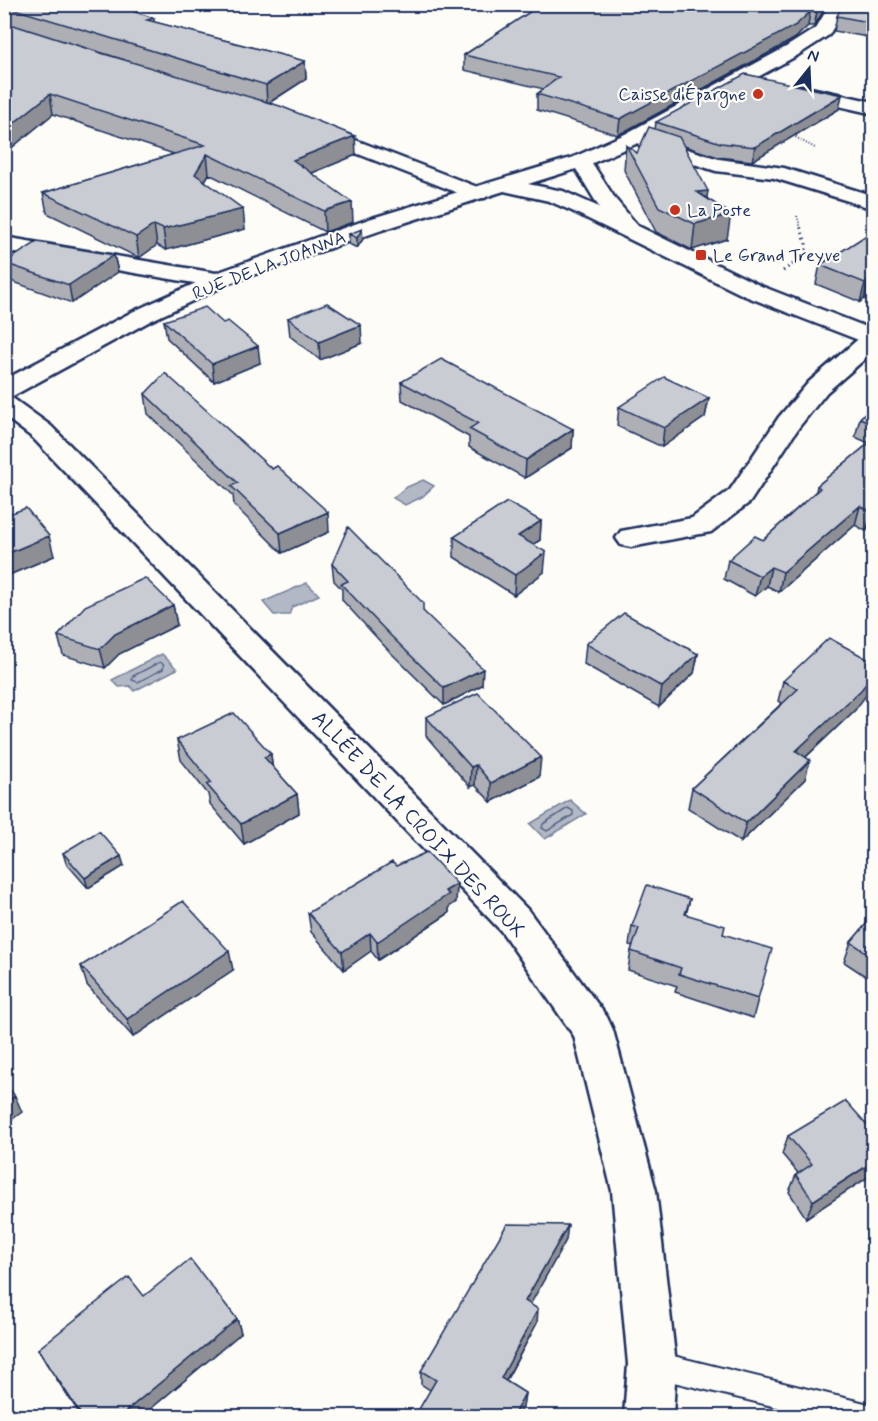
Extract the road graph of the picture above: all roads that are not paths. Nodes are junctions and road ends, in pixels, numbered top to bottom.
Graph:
1 (839, 4) edge
2 (740, 78) junction
3 (873, 108) edge
4 (298, 123) edge
5 (632, 138) junction
6 (581, 161) junction
7 (555, 170) junction
8 (505, 186) junction
9 (478, 194) junction
10 (873, 202) edge
11 (580, 206) junction
12 (630, 230) junction
13 (4, 244) edge
14 (218, 280) junction
15 (873, 339) edge
16 (4, 391) edge
17 (4, 403) edge
18 (631, 538) dead end
19 (652, 1364) junction
20 (649, 1416) edge
21 (865, 1416) edge

1 - 2 street, RUE DE LA JOANNA
2 - 3 street
2 - 5 street, RUE DE LA JOANNA
4 - 9 street
5 - 6 street, RUE DE LA JOANNA
5 - 10 street
6 - 7 street, RUE DE LA JOANNA
6 - 12 street
7 - 8 street, RUE DE LA JOANNA
7 - 11 street
8 - 9 street, RUE DE LA JOANNA
8 - 11 street
9 - 14 street, RUE DE LA JOANNA
11 - 12 street
12 - 15 street
13 - 14 street
14 - 16 street, RUE DE LA JOANNA
15 - 18 street
17 - 19 street, ALLÉE DE LA CROIX DES ROUX
19 - 20 street, ALLÉE DE LA CROIX DES ROUX
19 - 21 lane

